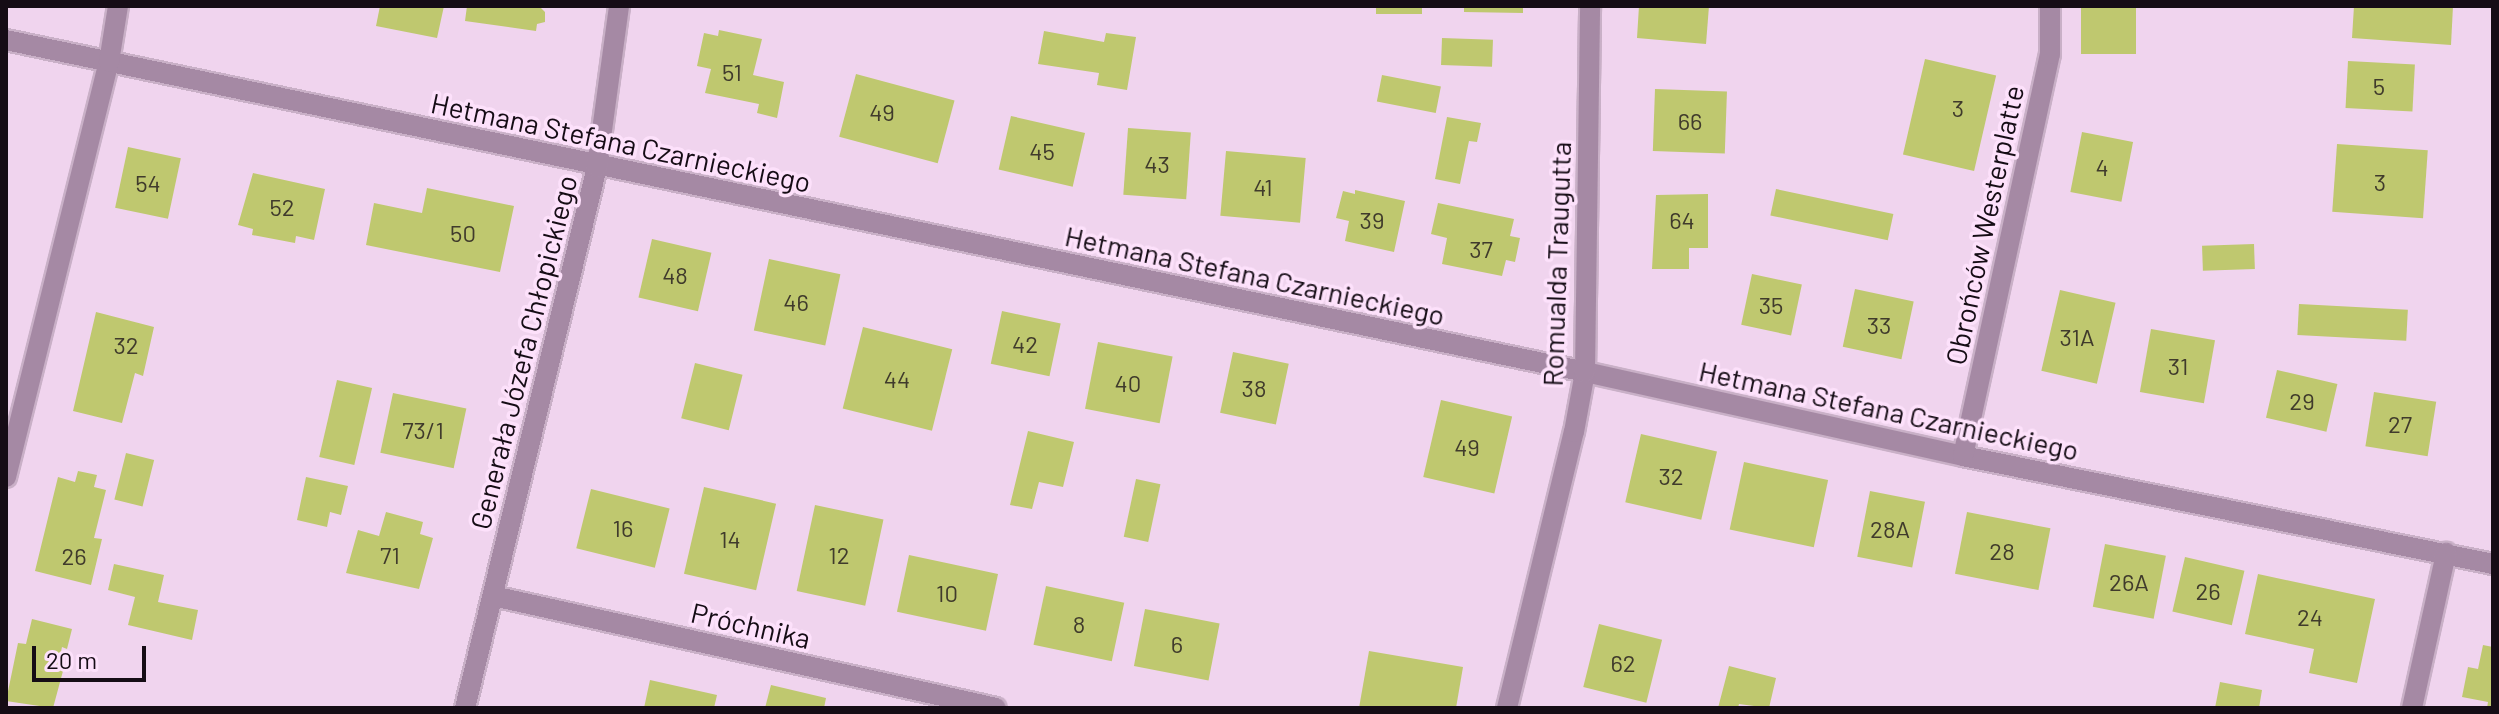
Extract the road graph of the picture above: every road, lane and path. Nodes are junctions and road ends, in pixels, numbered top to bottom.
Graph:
1 (118, 6) edge
2 (619, 6) edge
3 (1590, 6) edge
4 (2050, 6) edge
5 (6, 40) edge
6 (109, 62) junction
7 (597, 167) junction
8 (1585, 372) junction
9 (1963, 456) junction
10 (6, 477) edge
11 (2446, 553) junction
12 (2493, 564) edge
13 (493, 596) junction
14 (983, 707) edge
15 (465, 708) edge
16 (1507, 708) edge
17 (2412, 708) edge

1 - 6 street
2 - 7 street, Generała Józefa Chłopickiego
3 - 8 street, Romualda Traugutta
4 - 9 street, Obrońców Westerplatte
5 - 6 street, Hetmana Stefana Czarnieckiego
6 - 7 street, Hetmana Stefana Czarnieckiego
6 - 10 street
7 - 8 street, Hetmana Stefana Czarnieckiego
7 - 13 street, Generała Józefa Chłopickiego
8 - 9 street, Hetmana Stefana Czarnieckiego
8 - 16 street, Romualda Traugutta
9 - 11 street, Hetmana Stefana Czarnieckiego
11 - 12 street, Hetmana Stefana Czarnieckiego
11 - 17 street
13 - 14 street, Próchnika
13 - 15 street, Generała Józefa Chłopickiego

